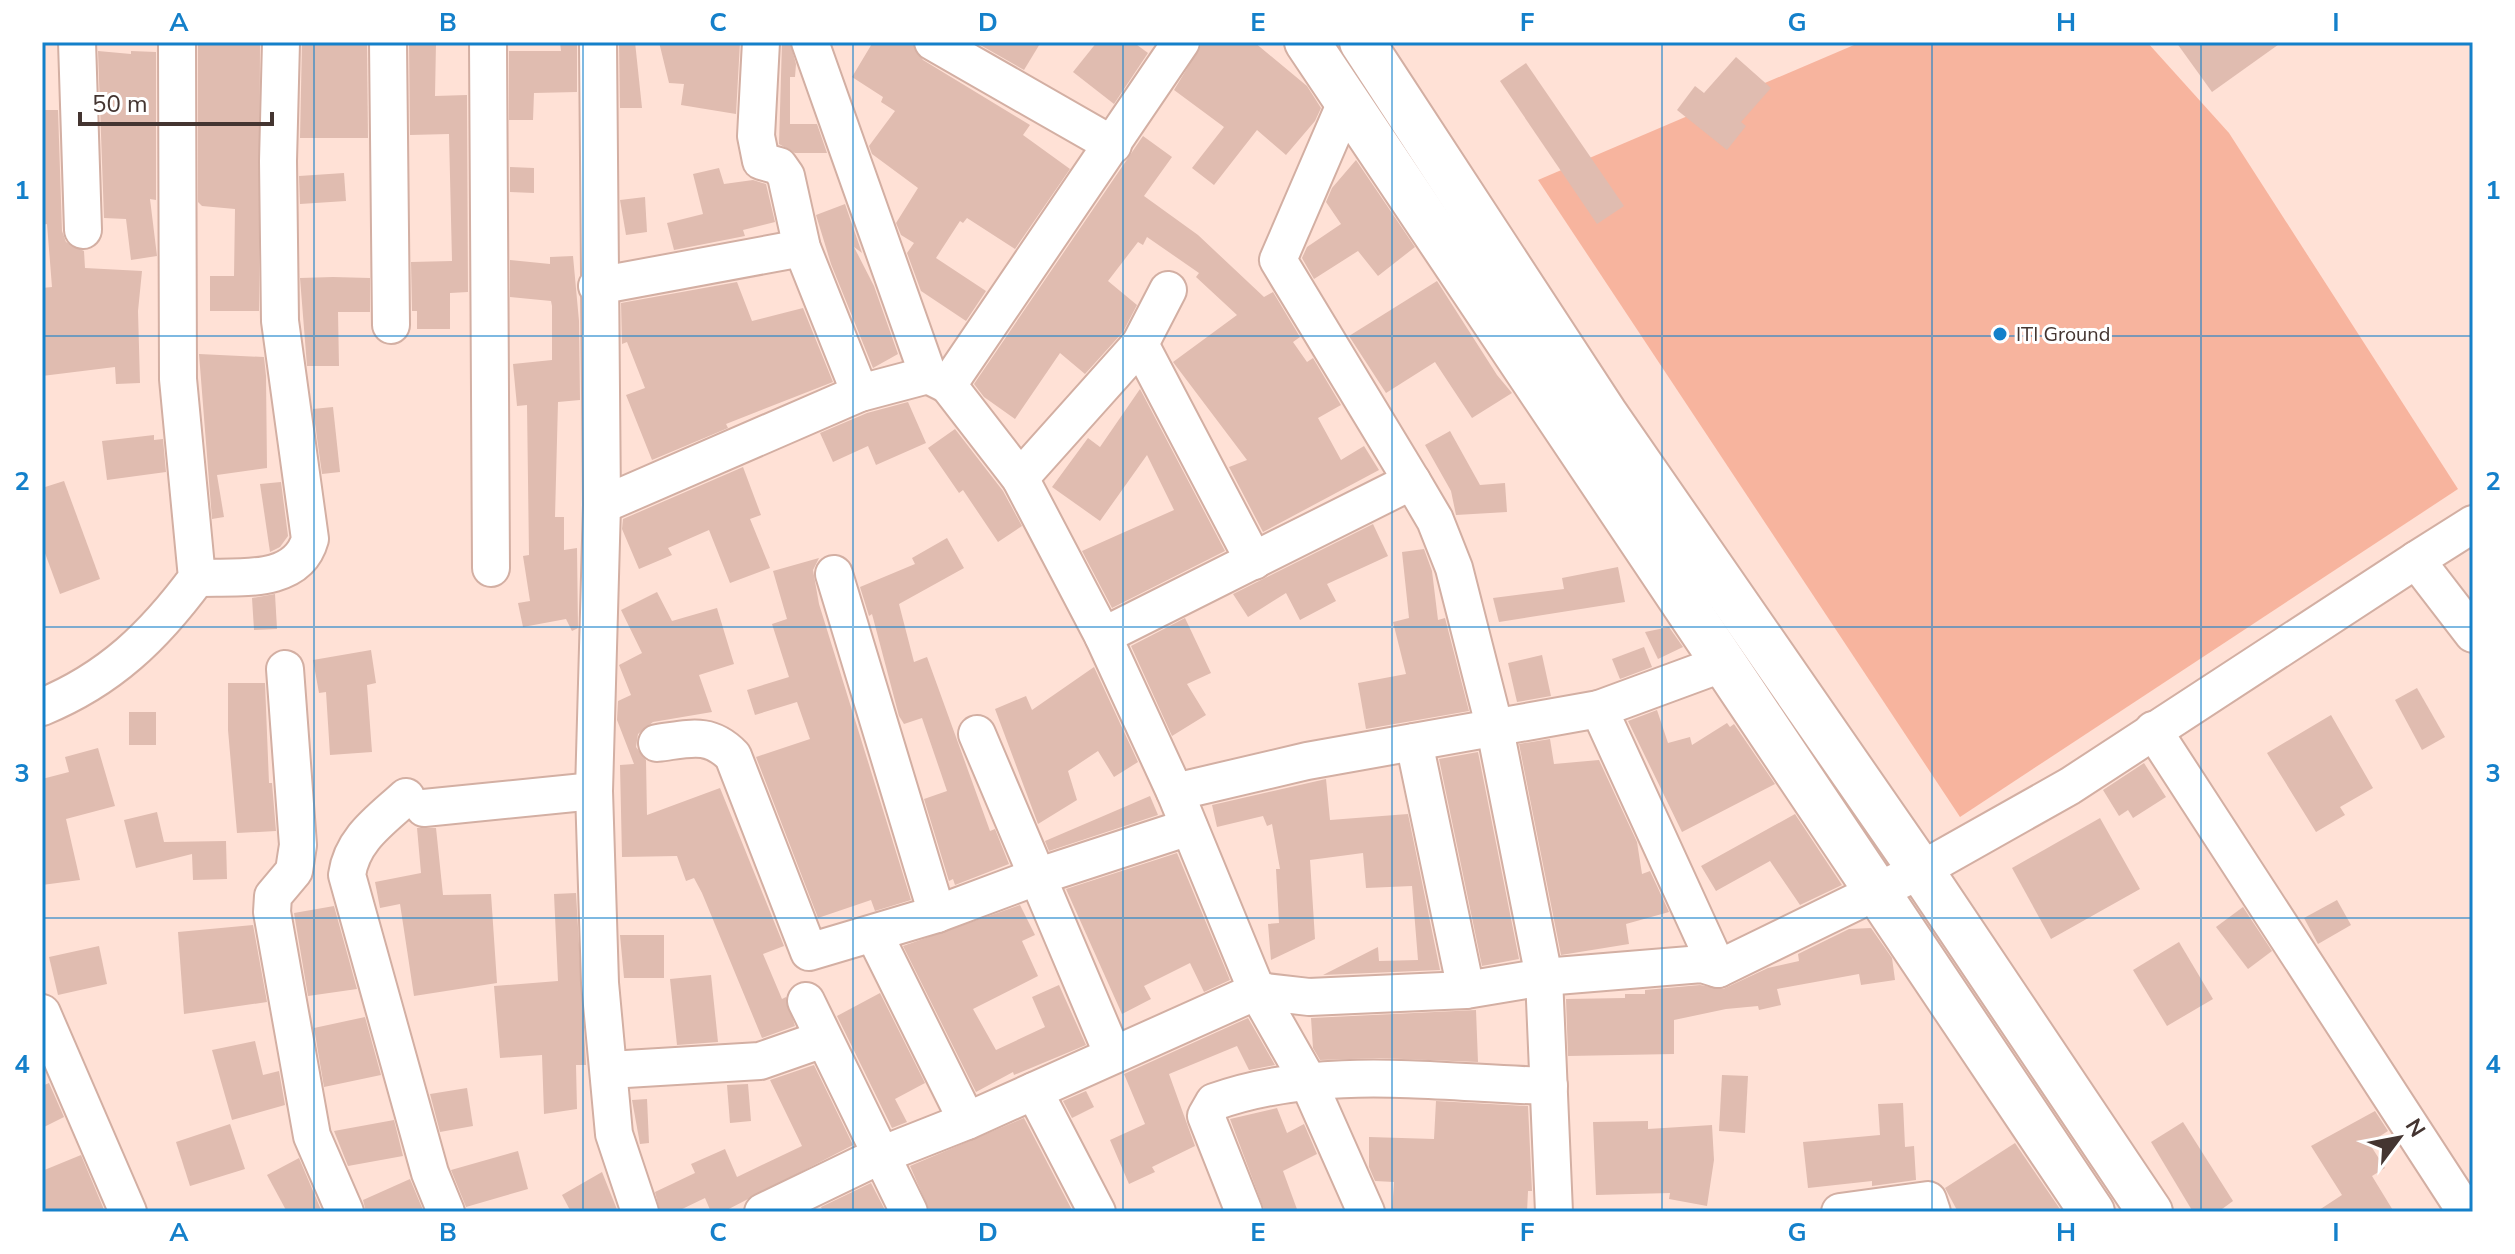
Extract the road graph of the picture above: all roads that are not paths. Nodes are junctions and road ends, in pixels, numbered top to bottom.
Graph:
1 (77, 42) edge
2 (177, 42) edge
3 (281, 42) edge
4 (388, 42) edge
5 (488, 42) edge
6 (598, 42) edge
7 (761, 42) edge
8 (810, 42) edge
9 (933, 42) edge
10 (1181, 42) edge
11 (1307, 42) edge
12 (1362, 42) edge
13 (1347, 100) junction
14 (1113, 145) junction
15 (83, 230) dead end
16 (802, 248) junction
17 (597, 286) junction
18 (1168, 290) dead end
19 (391, 325) dead end
20 (1140, 344) junction
21 (938, 380) junction
22 (860, 393) junction
23 (1020, 478) junction
24 (1412, 481) junction
25 (602, 505) junction
26 (2473, 524) edge
27 (2416, 560) junction
28 (1254, 561) junction
29 (491, 568) dead end
30 (834, 574) dead end
31 (197, 578) junction
32 (2473, 634) edge
33 (1103, 636) junction
34 (1724, 663) junction
35 (285, 669) dead end
36 (42, 707) edge
37 (1599, 709) junction
38 (1495, 729) junction
39 (2153, 730) junction
40 (977, 734) dead end
41 (1414, 742) junction
42 (657, 743) dead end
43 (594, 791) junction
44 (1175, 792) junction
45 (1189, 827) junction
46 (1921, 870) junction
47 (1036, 877) junction
48 (1876, 890) junction
49 (937, 914) junction
50 (874, 934) junction
51 (1718, 969) junction
52 (1544, 977) junction
53 (1466, 990) junction
54 (1257, 991) junction
55 (806, 1001) dead end
56 (42, 1013) edge
57 (823, 1039) junction
58 (1113, 1055) junction
59 (609, 1070) junction
60 (1307, 1079) junction
61 (1549, 1086) junction
62 (1034, 1091) junction
63 (967, 1121) junction
64 (881, 1155) junction
65 (128, 1212) edge
66 (345, 1212) edge
67 (446, 1212) edge
68 (640, 1212) edge
69 (763, 1212) edge
70 (909, 1212) edge
71 (1097, 1212) edge
72 (1244, 1212) edge
73 (1366, 1212) edge
74 (1554, 1212) edge
75 (1840, 1212) edge
76 (1932, 1212) edge
77 (2092, 1212) edge
78 (2150, 1212) edge
79 (2466, 1212) edge

1 - 15 street
2 - 31 street
3 - 31 street
4 - 19 street
5 - 29 street
6 - 17 street
7 - 16 street
8 - 21 street
9 - 14 street
10 - 14 street
11 - 13 main road
12 - 46 main road
13 - 24 street
13 - 34 main road
14 - 21 street
16 - 17 street
16 - 22 street
17 - 25 street
18 - 20 street
20 - 23 street
20 - 28 street
21 - 22 street
21 - 23 street
22 - 25 street
23 - 33 street
24 - 28 street
24 - 38 street
25 - 43 street
26 - 27 street
27 - 32 street
27 - 39 street
28 - 33 street
30 - 49 street
31 - 36 street
33 - 44 street
34 - 37 street
34 - 48 main road
35 - 66 street
37 - 38 street
37 - 51 street
38 - 41 street
38 - 52 street
39 - 46 street
39 - 79 street
40 - 47 street
41 - 44 street
41 - 53 street
42 - 50 street
43 - 59 street
43 - 67 street
44 - 45 street
45 - 47 street
45 - 54 street
46 - 48 street
46 - 78 main road
47 - 49 street
47 - 58 street
48 - 51 street
48 - 77 main road
49 - 50 street
50 - 63 street
51 - 52 street
52 - 53 street
52 - 61 street
53 - 54 street
54 - 58 street
54 - 60 street
55 - 57 street
56 - 65 street
57 - 59 street
57 - 64 street
58 - 62 street
59 - 68 street
60 - 61 street
60 - 72 street
60 - 73 street
61 - 74 street
62 - 63 street
62 - 71 street
63 - 64 street
64 - 69 street
64 - 70 street
75 - 76 street

